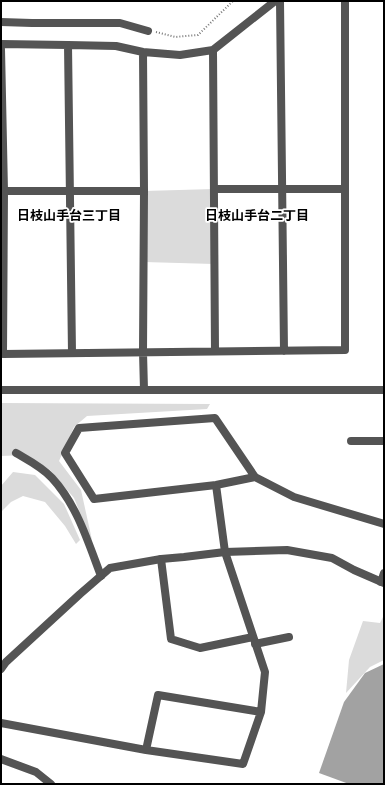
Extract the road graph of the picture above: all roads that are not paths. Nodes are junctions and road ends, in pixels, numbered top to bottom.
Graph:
1 (275, 1) edge
2 (280, 1) edge
3 (345, 1) edge
4 (1, 22) edge
5 (148, 30) road end
6 (1, 44) edge
7 (68, 44) junction
8 (1, 49) edge
9 (213, 50) junction
10 (143, 52) junction
11 (214, 189) junction
12 (282, 189) junction
13 (345, 190) junction
14 (4, 191) junction
15 (70, 191) junction
16 (144, 191) junction
17 (284, 350) junction
18 (215, 351) junction
19 (143, 352) junction
20 (72, 353) junction
21 (1, 390) edge
22 (144, 390) junction
23 (384, 390) edge
24 (351, 441) dead end
25 (384, 441) edge
26 (16, 453) dead end
27 (255, 477) junction
28 (216, 485) junction
29 (384, 524) edge
30 (225, 552) junction
31 (161, 559) junction
32 (384, 573) edge
33 (101, 576) junction
34 (382, 583) edge
35 (289, 637) dead end
36 (254, 640) junction
37 (1, 669) edge
38 (261, 712) junction
39 (1, 723) edge
40 (146, 750) junction
41 (1, 759) edge
42 (50, 784) edge

1 - 9 street
2 - 12 street
3 - 13 street
4 - 5 street
6 - 7 street
7 - 10 street
7 - 15 street
8 - 14 street
9 - 10 street
9 - 11 street
10 - 16 street
11 - 12 street
11 - 18 street
12 - 13 street
12 - 17 street
13 - 17 street
14 - 15 street
14 - 20 street
15 - 16 street
15 - 20 street
16 - 19 street
17 - 18 street
18 - 19 street
19 - 20 street
19 - 22 street
21 - 22 street
22 - 23 street
24 - 25 street
26 - 33 street
27 - 28 street
27 - 28 street
27 - 29 street
28 - 30 street
30 - 31 street
30 - 34 street
30 - 36 street
31 - 33 street
31 - 36 street
32 - 34 street
33 - 37 street
35 - 36 street
36 - 38 street
38 - 40 street
38 - 40 street
39 - 40 street
41 - 42 street

